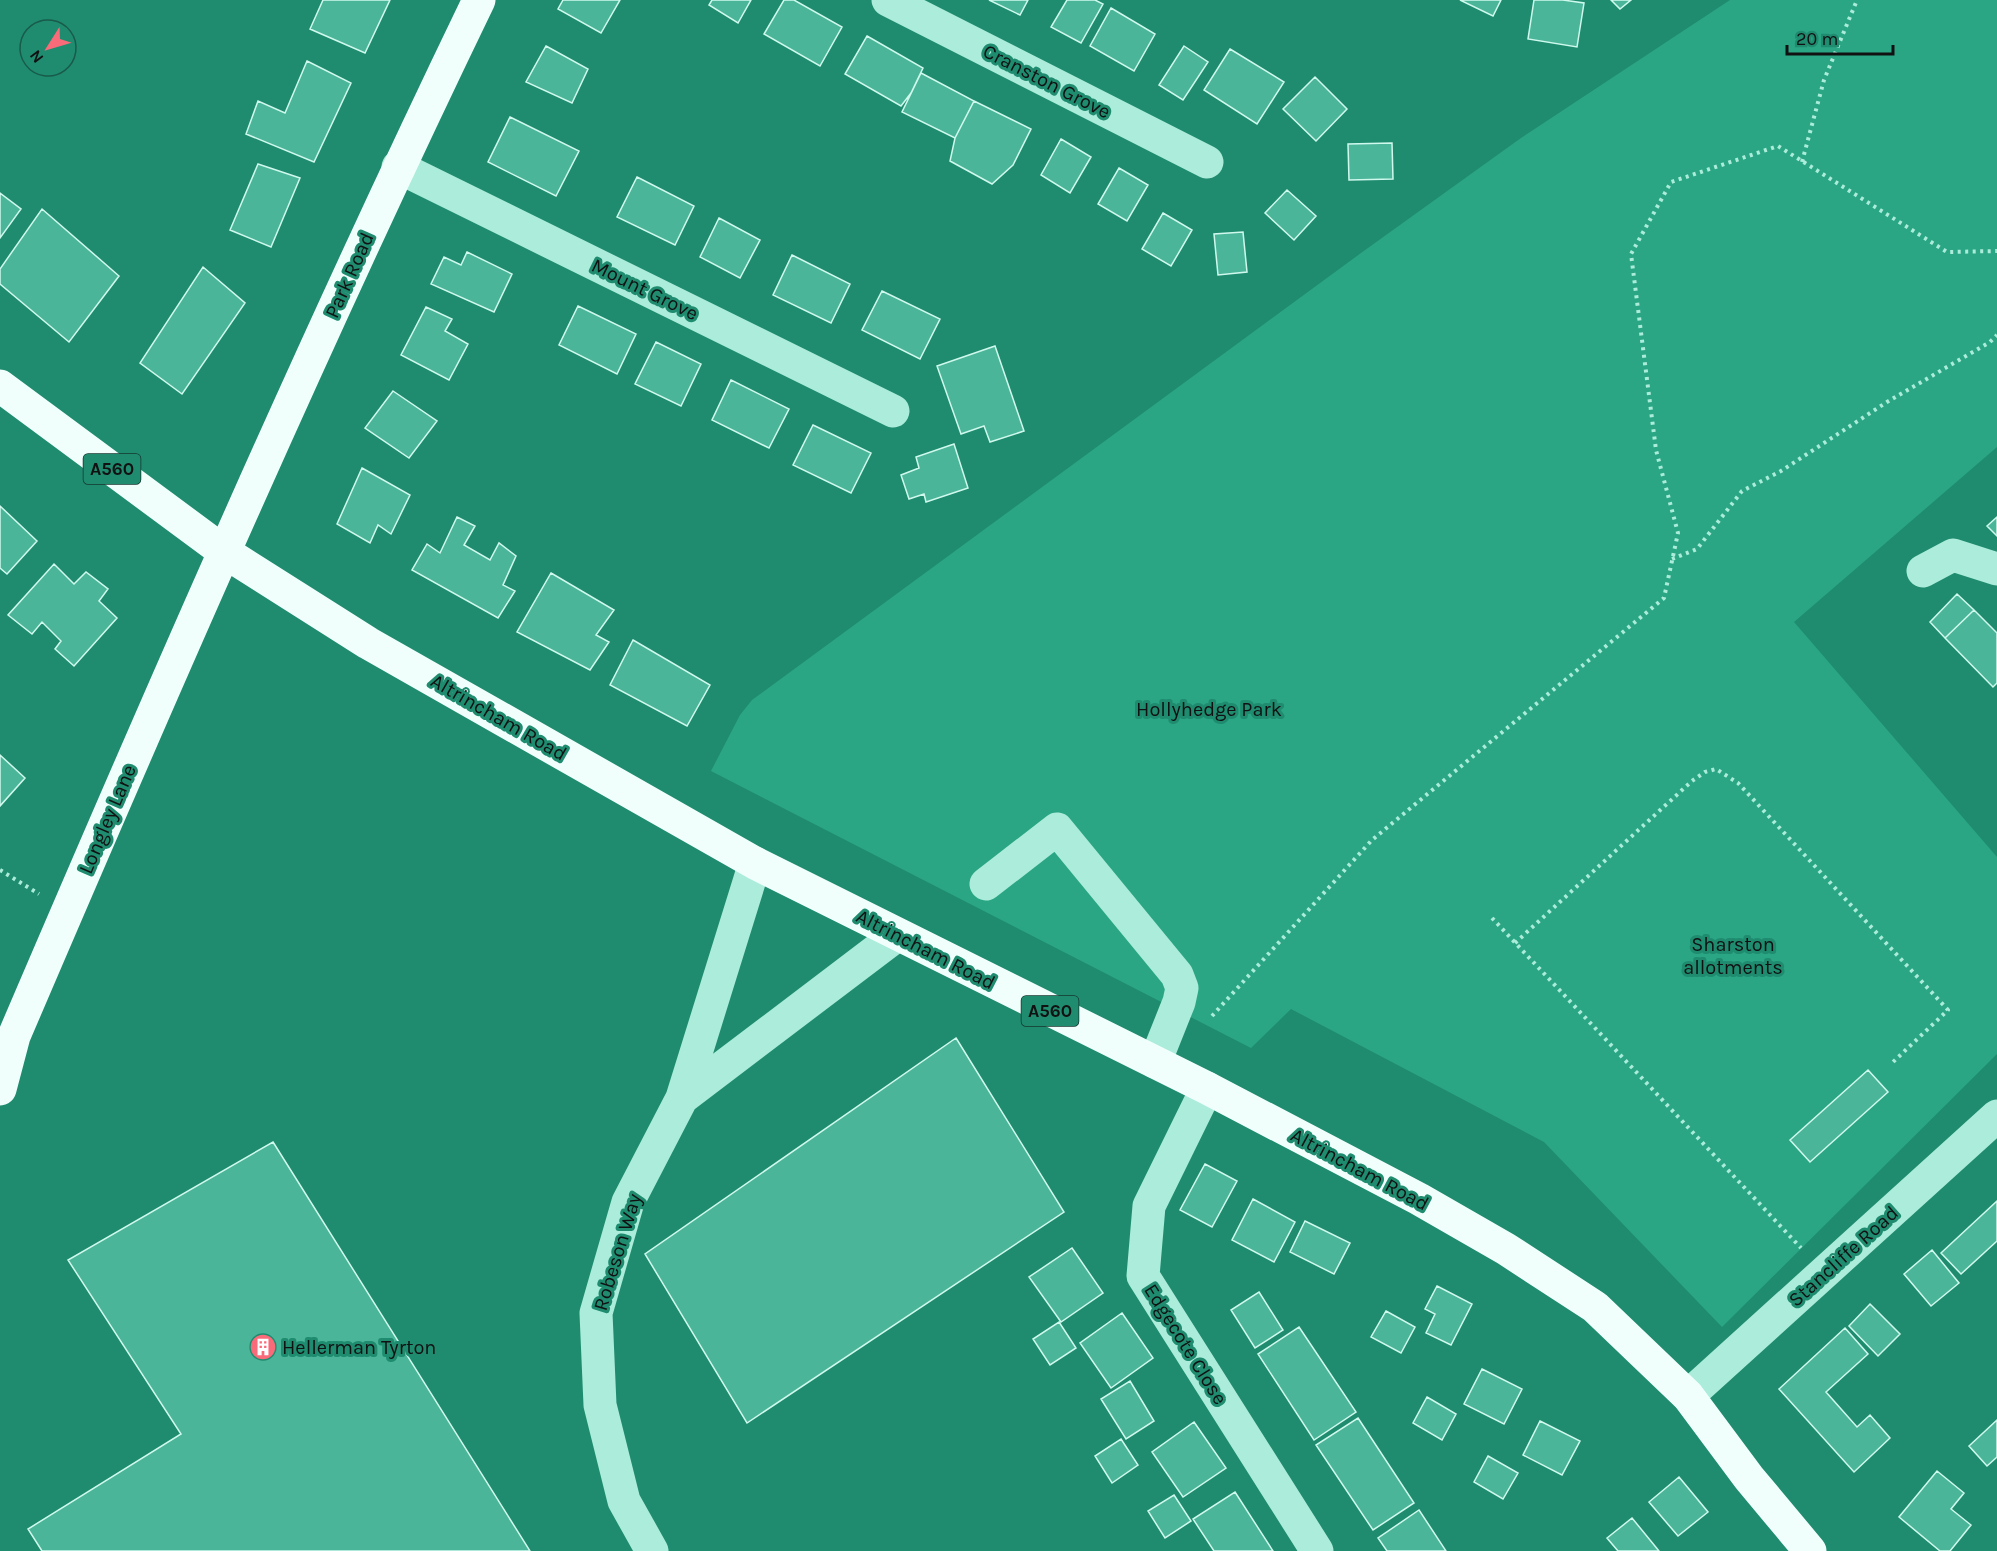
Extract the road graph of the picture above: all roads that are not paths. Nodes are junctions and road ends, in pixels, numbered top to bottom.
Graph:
1 (479, 0) edge
2 (888, 0) edge
3 (1207, 162) dead end
4 (398, 167) junction
5 (0, 386) edge
6 (893, 411) dead end
7 (223, 551) junction
8 (1997, 569) edge
9 (1923, 571) dead end
10 (755, 863) junction
11 (987, 884) dead end
12 (897, 935) junction
13 (6, 1050) edge
14 (1155, 1062) junction
15 (1206, 1088) junction
16 (0, 1089) edge
17 (682, 1098) junction
18 (1997, 1116) edge
19 (1688, 1396) junction
20 (1806, 1550) edge
21 (652, 1551) edge
22 (1317, 1551) edge

1 - 4 main road, Park Road
2 - 3 street, Cranston Grove
4 - 6 street, Mount Grove
4 - 7 main road, Park Road
5 - 7 main road, Altrincham Road / A560
7 - 10 main road, Altrincham Road / A560
7 - 13 main road, Longley Lane
8 - 9 street
10 - 12 main road, Altrincham Road / A560
10 - 17 street, Robeson Way
11 - 14 street
12 - 14 main road, Altrincham Road / A560
12 - 17 street, Robeson Way
13 - 16 main road, Longley Lane
14 - 15 main road, Altrincham Road / A560
15 - 19 main road, Altrincham Road / A560
15 - 22 street, Edgecote Close
17 - 21 street, Robeson Way
18 - 19 street, Stancliffe Road
19 - 20 main road, Altrincham Road / A560

